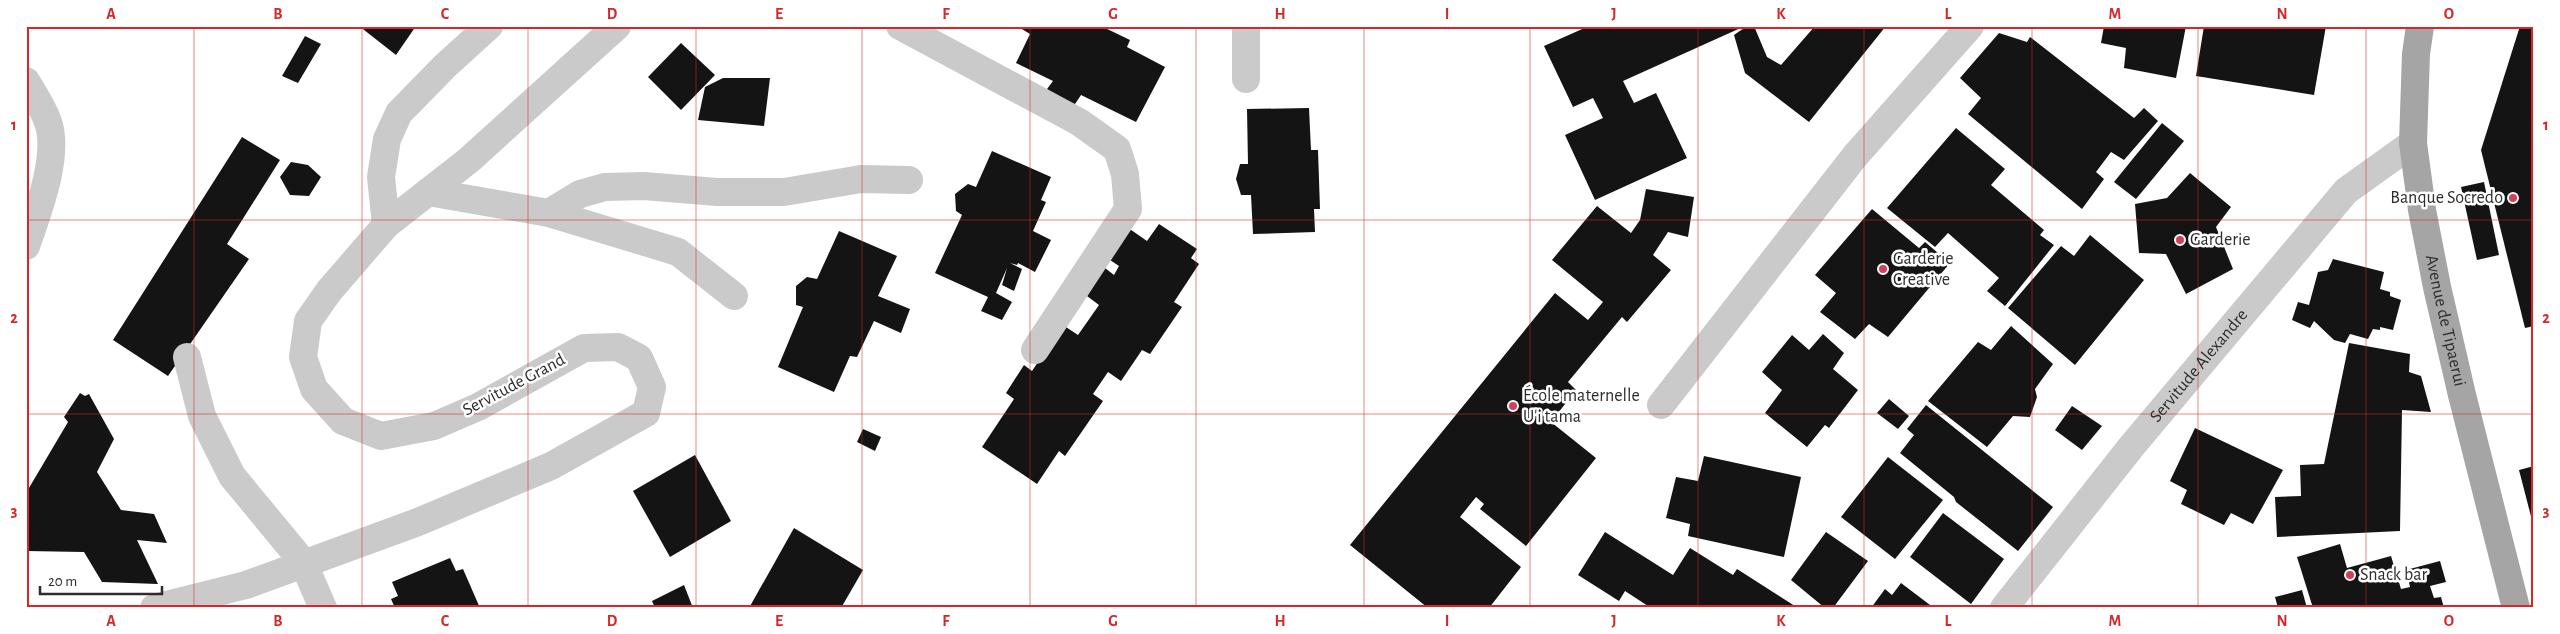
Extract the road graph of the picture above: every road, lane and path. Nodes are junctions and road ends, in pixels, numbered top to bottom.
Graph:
1 (489, 26) edge
2 (617, 26) edge
3 (900, 26) edge
4 (1246, 26) edge
5 (1970, 26) edge
6 (2420, 26) edge
7 (1246, 79) dead end
8 (26, 81) edge
9 (2413, 143) junction
10 (909, 180) dead end
11 (428, 192) junction
12 (549, 213) junction
13 (386, 225) junction
14 (26, 246) edge
15 (734, 296) dead end
16 (1035, 350) dead end
17 (187, 357) dead end
18 (1662, 405) dead end
19 (303, 562) junction
20 (154, 608) edge
21 (322, 608) edge
22 (2004, 608) edge
23 (2516, 608) edge

1 - 13 street
2 - 11 street, Servitude Grand
3 - 16 street
4 - 7 street
5 - 18 street
6 - 9 main road, Avenue de Tipaerui
8 - 14 street
9 - 22 street, Servitude Alexandre
9 - 23 main road, Avenue de Tipaerui
10 - 12 street
11 - 12 street
11 - 13 street, Servitude Grand
12 - 15 street
13 - 19 street, Servitude Grand
17 - 19 street
19 - 20 street, Servitude Grand
19 - 21 street

